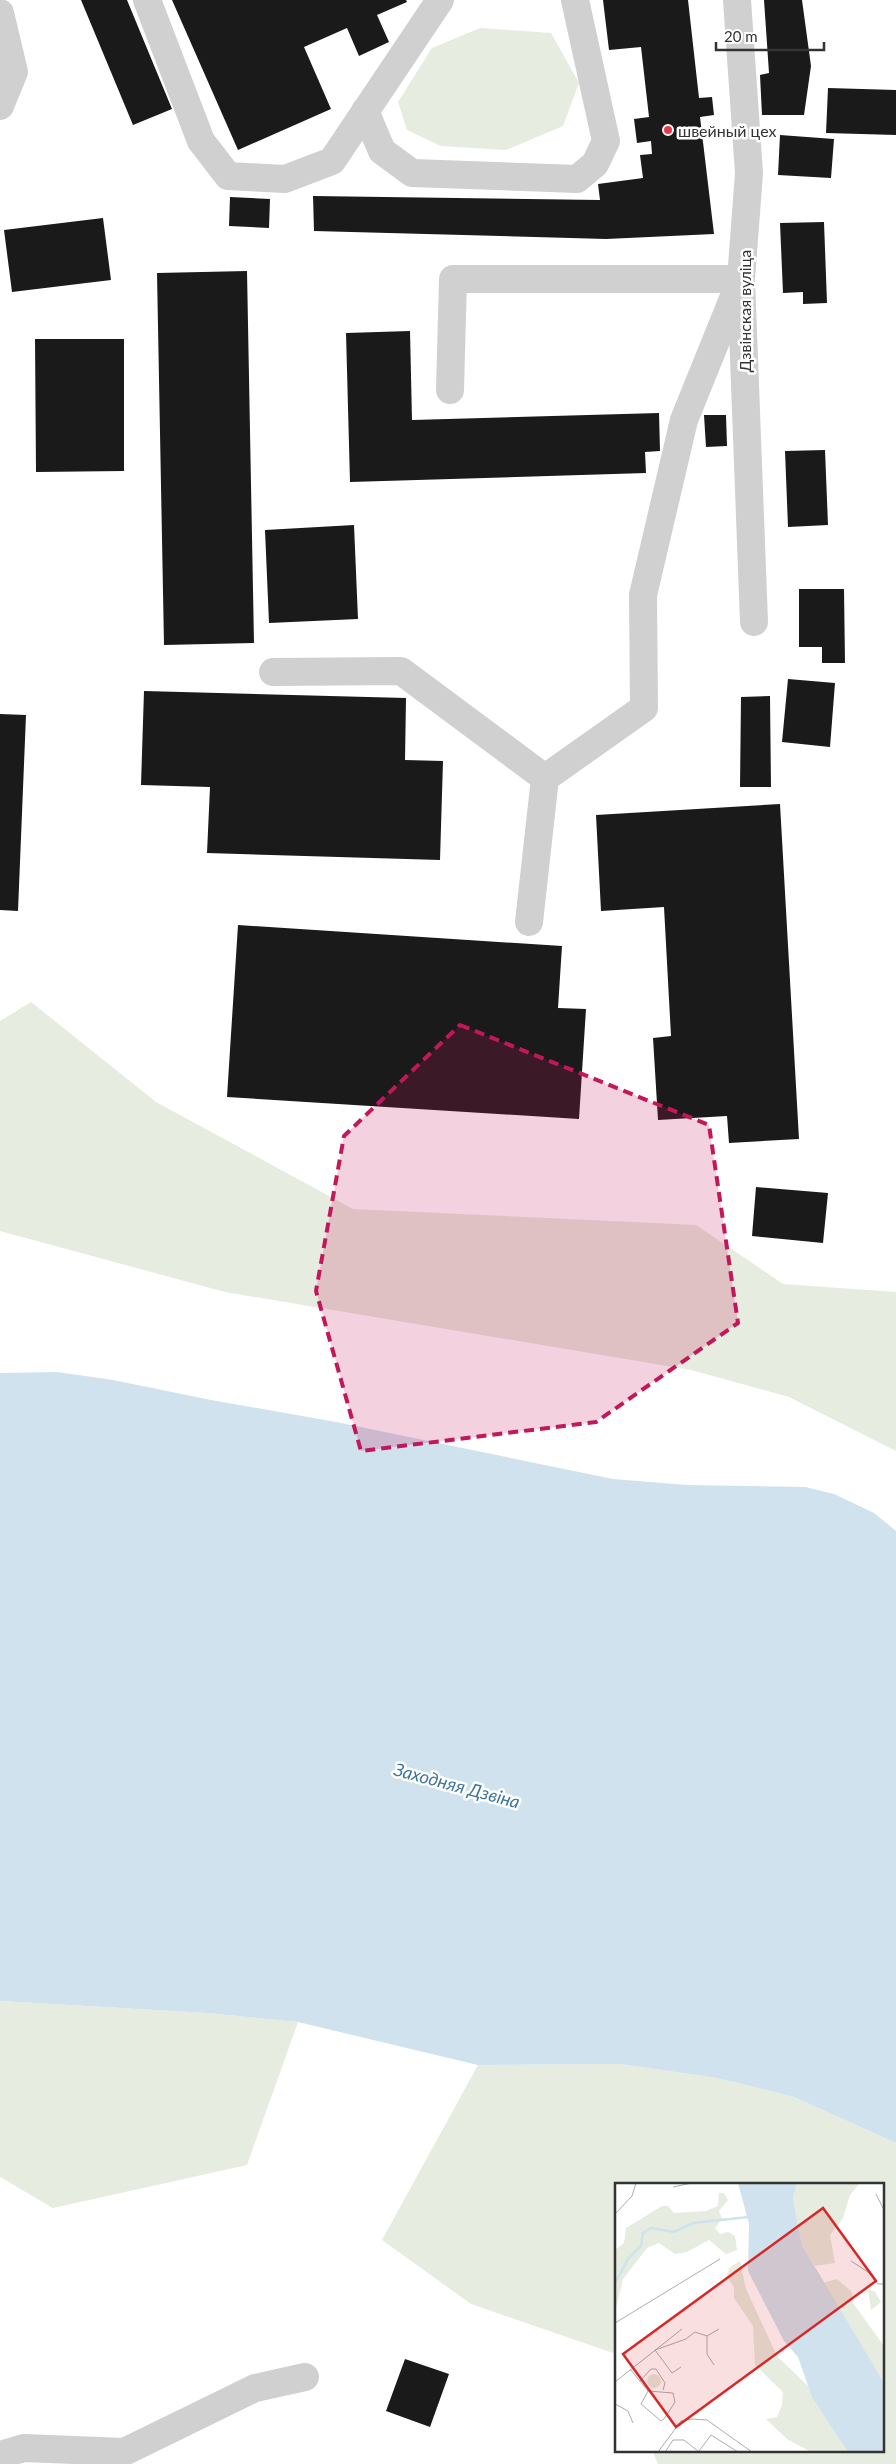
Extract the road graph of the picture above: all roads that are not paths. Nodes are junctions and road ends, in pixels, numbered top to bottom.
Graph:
1 (147, 0) edge
2 (440, 0) edge
3 (575, 0) edge
4 (737, 0) edge
5 (0, 13) edge
6 (0, 106) edge
7 (365, 111) junction
8 (741, 280) junction
9 (450, 390) dead end
10 (754, 622) dead end
11 (273, 672) dead end
12 (545, 778) junction
13 (529, 922) dead end
14 (305, 2376) dead end
15 (0, 2455) edge

1 - 7 street
2 - 7 street
3 - 7 street
4 - 8 street, Дзвінская вуліца
5 - 6 street
8 - 9 street
8 - 10 street, Дзвінская вуліца
8 - 12 street
11 - 12 street
12 - 13 street
14 - 15 street

